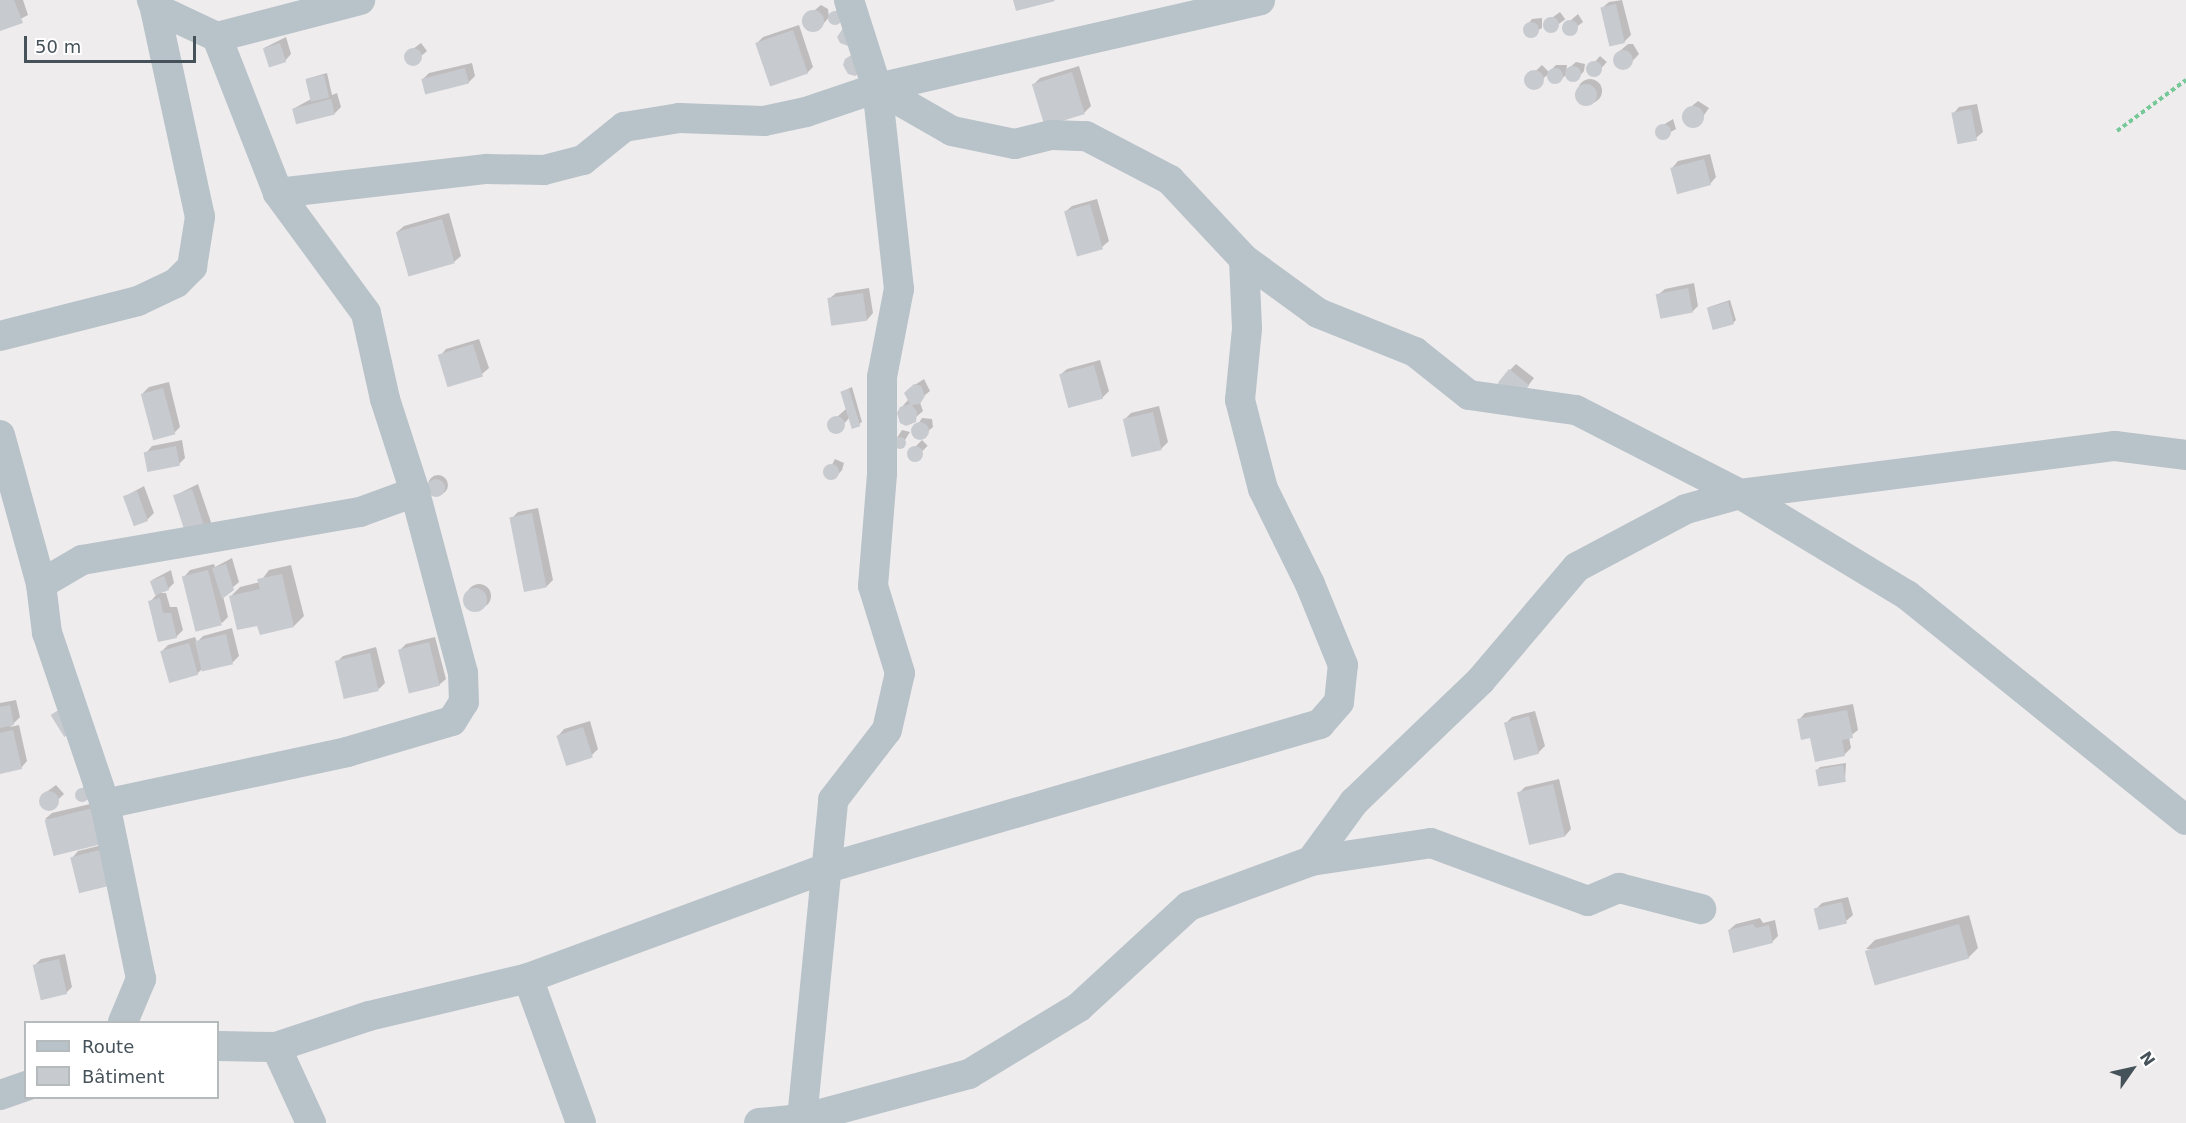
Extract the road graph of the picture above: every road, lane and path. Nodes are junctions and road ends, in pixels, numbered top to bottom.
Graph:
1 (360, 0) edge
2 (849, 0) edge
3 (1260, 0) edge
4 (154, 4) edge
5 (217, 37) junction
6 (2186, 80) edge
7 (877, 87) junction
8 (2117, 131) dead end
9 (278, 193) junction
10 (1244, 259) junction
11 (0, 336) edge
12 (0, 435) edge
13 (2186, 455) edge
14 (415, 492) junction
15 (1740, 495) junction
16 (41, 584) junction
17 (105, 804) junction
18 (2186, 820) edge
19 (1311, 861) junction
20 (827, 868) junction
21 (1701, 909) dead end
22 (528, 978) junction
23 (124, 1021) edge
24 (219, 1046) edge
25 (276, 1047) junction
26 (24, 1087) edge
27 (0, 1095) edge
28 (802, 1119) junction
29 (311, 1123) edge
30 (581, 1123) edge
31 (759, 1123) edge

1 - 5 street
2 - 7 street
3 - 7 street
4 - 5 street
4 - 11 street
5 - 9 street
6 - 8 path
7 - 9 street
7 - 10 street
7 - 20 street
9 - 14 street
10 - 15 street
10 - 20 street
12 - 16 street
13 - 15 street
14 - 16 street
14 - 17 street
15 - 18 street
15 - 19 street
16 - 17 street
17 - 23 street
19 - 21 street
19 - 28 street
20 - 22 street
20 - 28 street
22 - 25 street
22 - 30 street
24 - 25 street
25 - 29 street
26 - 27 street
28 - 31 street

